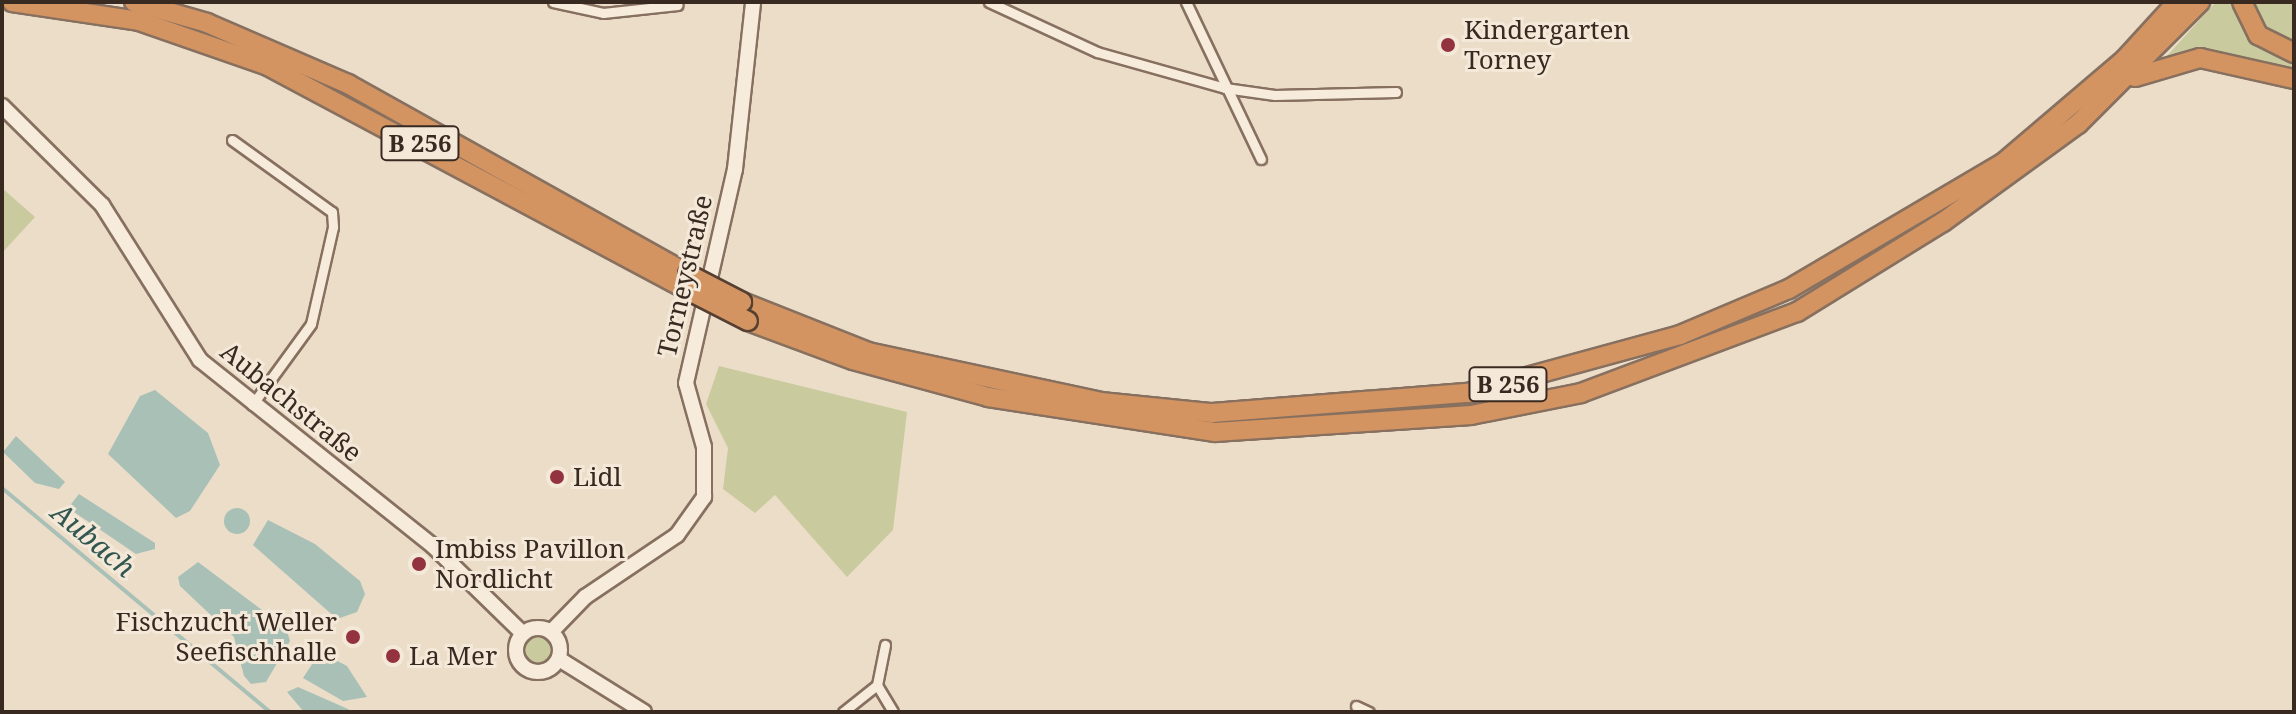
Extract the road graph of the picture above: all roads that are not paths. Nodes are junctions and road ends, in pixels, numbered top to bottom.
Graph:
1 (12, 2) edge
2 (134, 2) edge
3 (553, 2) edge
4 (753, 2) edge
5 (989, 2) edge
6 (1186, 2) edge
7 (2177, 2) edge
8 (2200, 2) edge
9 (2242, 2) edge
10 (678, 5) dead end
11 (2294, 53) edge
12 (2294, 79) edge
13 (2129, 80) junction
14 (1225, 88) junction
15 (1396, 92) dead end
16 (2, 106) edge
17 (232, 140) dead end
18 (1261, 159) dead end
19 (688, 282) junction
20 (252, 405) junction
21 (551, 632) junction
22 (522, 633) junction
23 (885, 645) dead end
24 (559, 659) junction
25 (877, 685) junction
26 (1356, 706) dead end
27 (644, 712) edge
28 (843, 712) edge
29 (893, 712) edge
30 (1369, 712) edge

1 - 19 highway, B 256
2 - 19 highway, B 256
3 - 10 street
4 - 21 street, Torneystraße
5 - 14 street
6 - 14 street
7 - 19 highway, B 256, bridge
8 - 13 highway, B 256
9 - 11 highway
12 - 13 highway
13 - 19 highway, B 256, bridge
14 - 15 street
14 - 18 street
16 - 20 street, Aubachstraße
17 - 20 street
20 - 22 street, Aubachstraße
21 - 22 street
21 - 24 street
22 - 24 street
23 - 25 street
24 - 27 street
25 - 28 street
25 - 29 street
26 - 30 street

